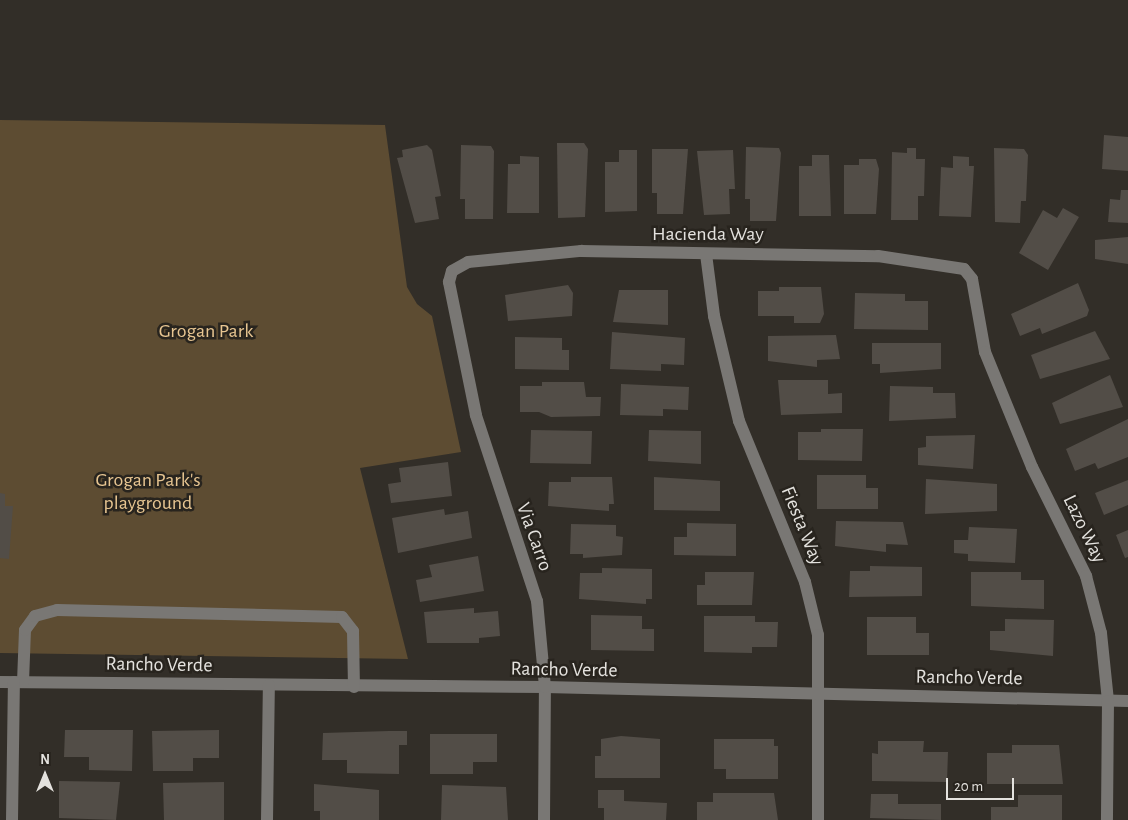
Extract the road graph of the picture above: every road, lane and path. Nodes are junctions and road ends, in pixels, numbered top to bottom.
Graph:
1 (706, 254) junction
2 (964, 269) joint
3 (452, 271) joint
4 (0, 682) edge
5 (19, 682) junction
6 (269, 685) junction
7 (354, 686) junction
8 (545, 687) junction
9 (819, 695) junction
10 (1108, 701) junction
11 (1128, 701) edge
12 (12, 820) edge
13 (267, 820) edge
14 (544, 820) edge
15 (818, 820) edge
16 (1106, 820) edge

1 - 2 street, Hacienda Way
1 - 3 street, Hacienda Way
1 - 9 street, Fiesta Way
2 - 10 street, Lazo Way
3 - 8 street, Via Carro
4 - 5 street, Rancho Verde
5 - 6 street, Rancho Verde
5 - 7 street
5 - 12 street
6 - 7 street, Rancho Verde
6 - 13 street
7 - 8 street, Rancho Verde
8 - 9 street, Rancho Verde
8 - 14 street, Via Carro
9 - 10 street, Rancho Verde
9 - 15 street, Fiesta Way
10 - 11 street, Rancho Verde
10 - 16 street, Lazo Way

